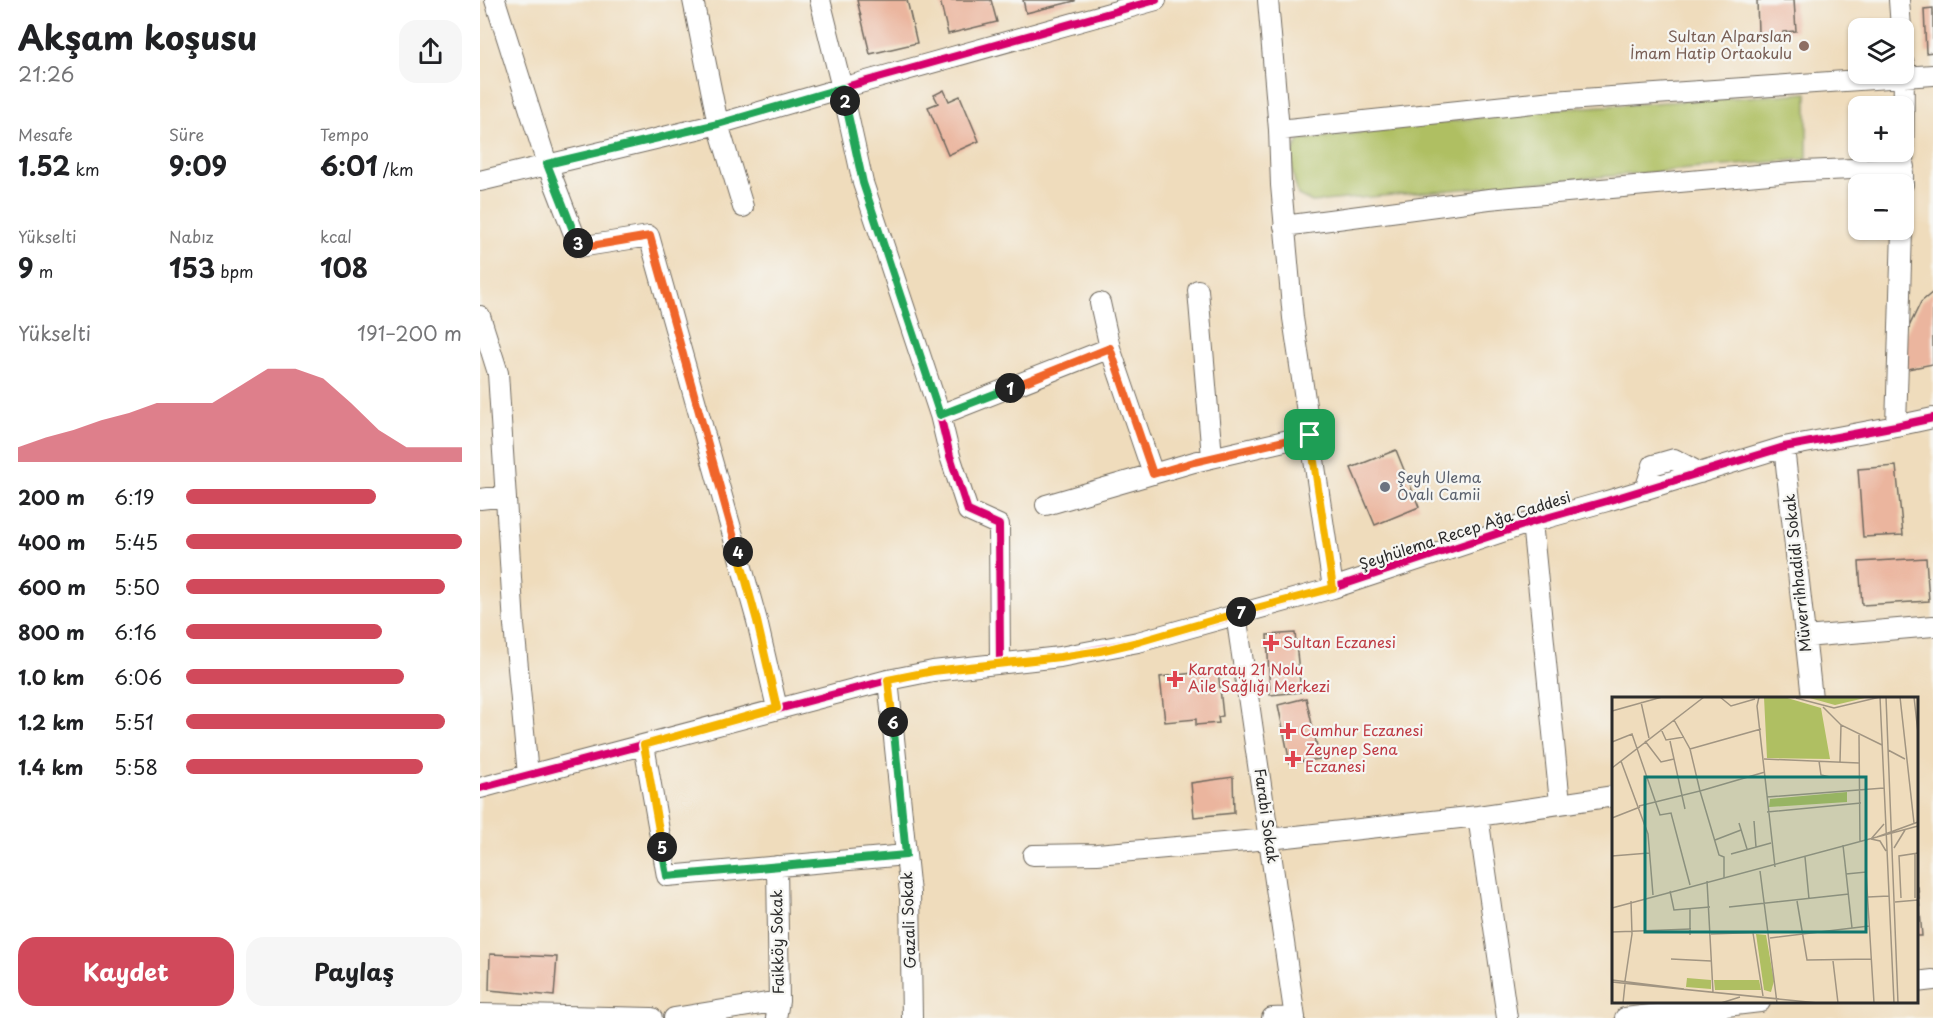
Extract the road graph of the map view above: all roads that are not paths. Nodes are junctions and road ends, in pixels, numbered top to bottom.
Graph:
1 (495, 0) edge
2 (693, 0) edge
3 (820, 0) edge
4 (1156, 0) edge
5 (1268, 0) edge
6 (1899, 0) edge
7 (1900, 18) edge
8 (1914, 72) edge
9 (1848, 75) edge
10 (1933, 75) edge
11 (1904, 84) edge
12 (842, 88) junction
13 (718, 124) junction
14 (1279, 130) junction
15 (547, 164) junction
16 (1863, 174) edge
17 (1904, 174) edge
18 (480, 181) edge
19 (743, 207) dead end
20 (1284, 225) junction
21 (1902, 240) edge
22 (1198, 290) dead end
23 (1100, 303) dead end
24 (480, 316) edge
25 (1110, 348) junction
26 (940, 415) junction
27 (1933, 418) edge
28 (1896, 426) junction
29 (1310, 435) junction
30 (1784, 447) junction
31 (1212, 457) junction
32 (1153, 474) junction
33 (505, 496) junction
34 (480, 499) edge
35 (1046, 505) dead end
36 (1532, 522) junction
37 (1333, 588) junction
38 (1236, 614) junction
39 (1933, 626) edge
40 (1805, 637) junction
41 (1000, 663) junction
42 (888, 680) junction
43 (1812, 697) edge
44 (777, 708) junction
45 (644, 745) junction
46 (528, 775) junction
47 (480, 788) edge
48 (1612, 796) edge
49 (1560, 803) junction
50 (1478, 816) junction
51 (1269, 839) junction
52 (906, 855) junction
53 (1033, 855) dead end
54 (777, 866) junction
55 (1933, 980) edge
56 (1918, 982) edge
57 (1752, 1003) edge
58 (777, 1009) edge
59 (480, 1014) edge
60 (1295, 1017) edge
61 (652, 1018) edge
62 (675, 1018) edge
63 (912, 1018) edge
64 (1272, 1018) edge
65 (1507, 1018) edge
66 (1624, 1018) edge

1 - 15 street
2 - 13 street
3 - 12 street
4 - 12 street
5 - 14 street
6 - 7 street
8 - 10 street
9 - 14 street
11 - 17 street
12 - 13 street
12 - 26 street
13 - 15 street
13 - 19 street
14 - 20 street
15 - 18 street
15 - 44 street
16 - 20 street
20 - 29 street
21 - 28 street
22 - 31 street
23 - 25 street
24 - 33 street
25 - 26 street
25 - 32 street
26 - 41 street
27 - 28 street, Şeyhülema Recep Ağa Caddesi
28 - 30 street, Şeyhülema Recep Ağa Caddesi
29 - 31 street
29 - 37 street
30 - 36 street, Şeyhülema Recep Ağa Caddesi
30 - 40 street, Müverrihhadidi Sokak
31 - 32 street
32 - 35 street
33 - 34 street
33 - 46 street
36 - 37 street, Şeyhülema Recep Ağa Caddesi
36 - 49 street
37 - 38 street, Şeyhülema Recep Ağa Caddesi
38 - 41 street, Şeyhülema Recep Ağa Caddesi
38 - 51 street, Farabi Sokak
39 - 40 street
40 - 43 street, Müverrihhadidi Sokak
41 - 42 street, Şeyhülema Recep Ağa Caddesi
42 - 44 street, Şeyhülema Recep Ağa Caddesi
42 - 52 street, Gazali Sokak
44 - 45 street, Şeyhülema Recep Ağa Caddesi
45 - 46 street, Şeyhülema Recep Ağa Caddesi
45 - 54 street
46 - 47 street, Şeyhülema Recep Ağa Caddesi
48 - 49 street
49 - 50 street
50 - 51 street
50 - 65 street
51 - 53 street
51 - 60 street, Farabi Sokak
52 - 54 street
52 - 63 street, Gazali Sokak
54 - 58 street, Faikköy Sokak
55 - 56 street
57 - 66 street
58 - 62 street
59 - 61 street
60 - 64 street

